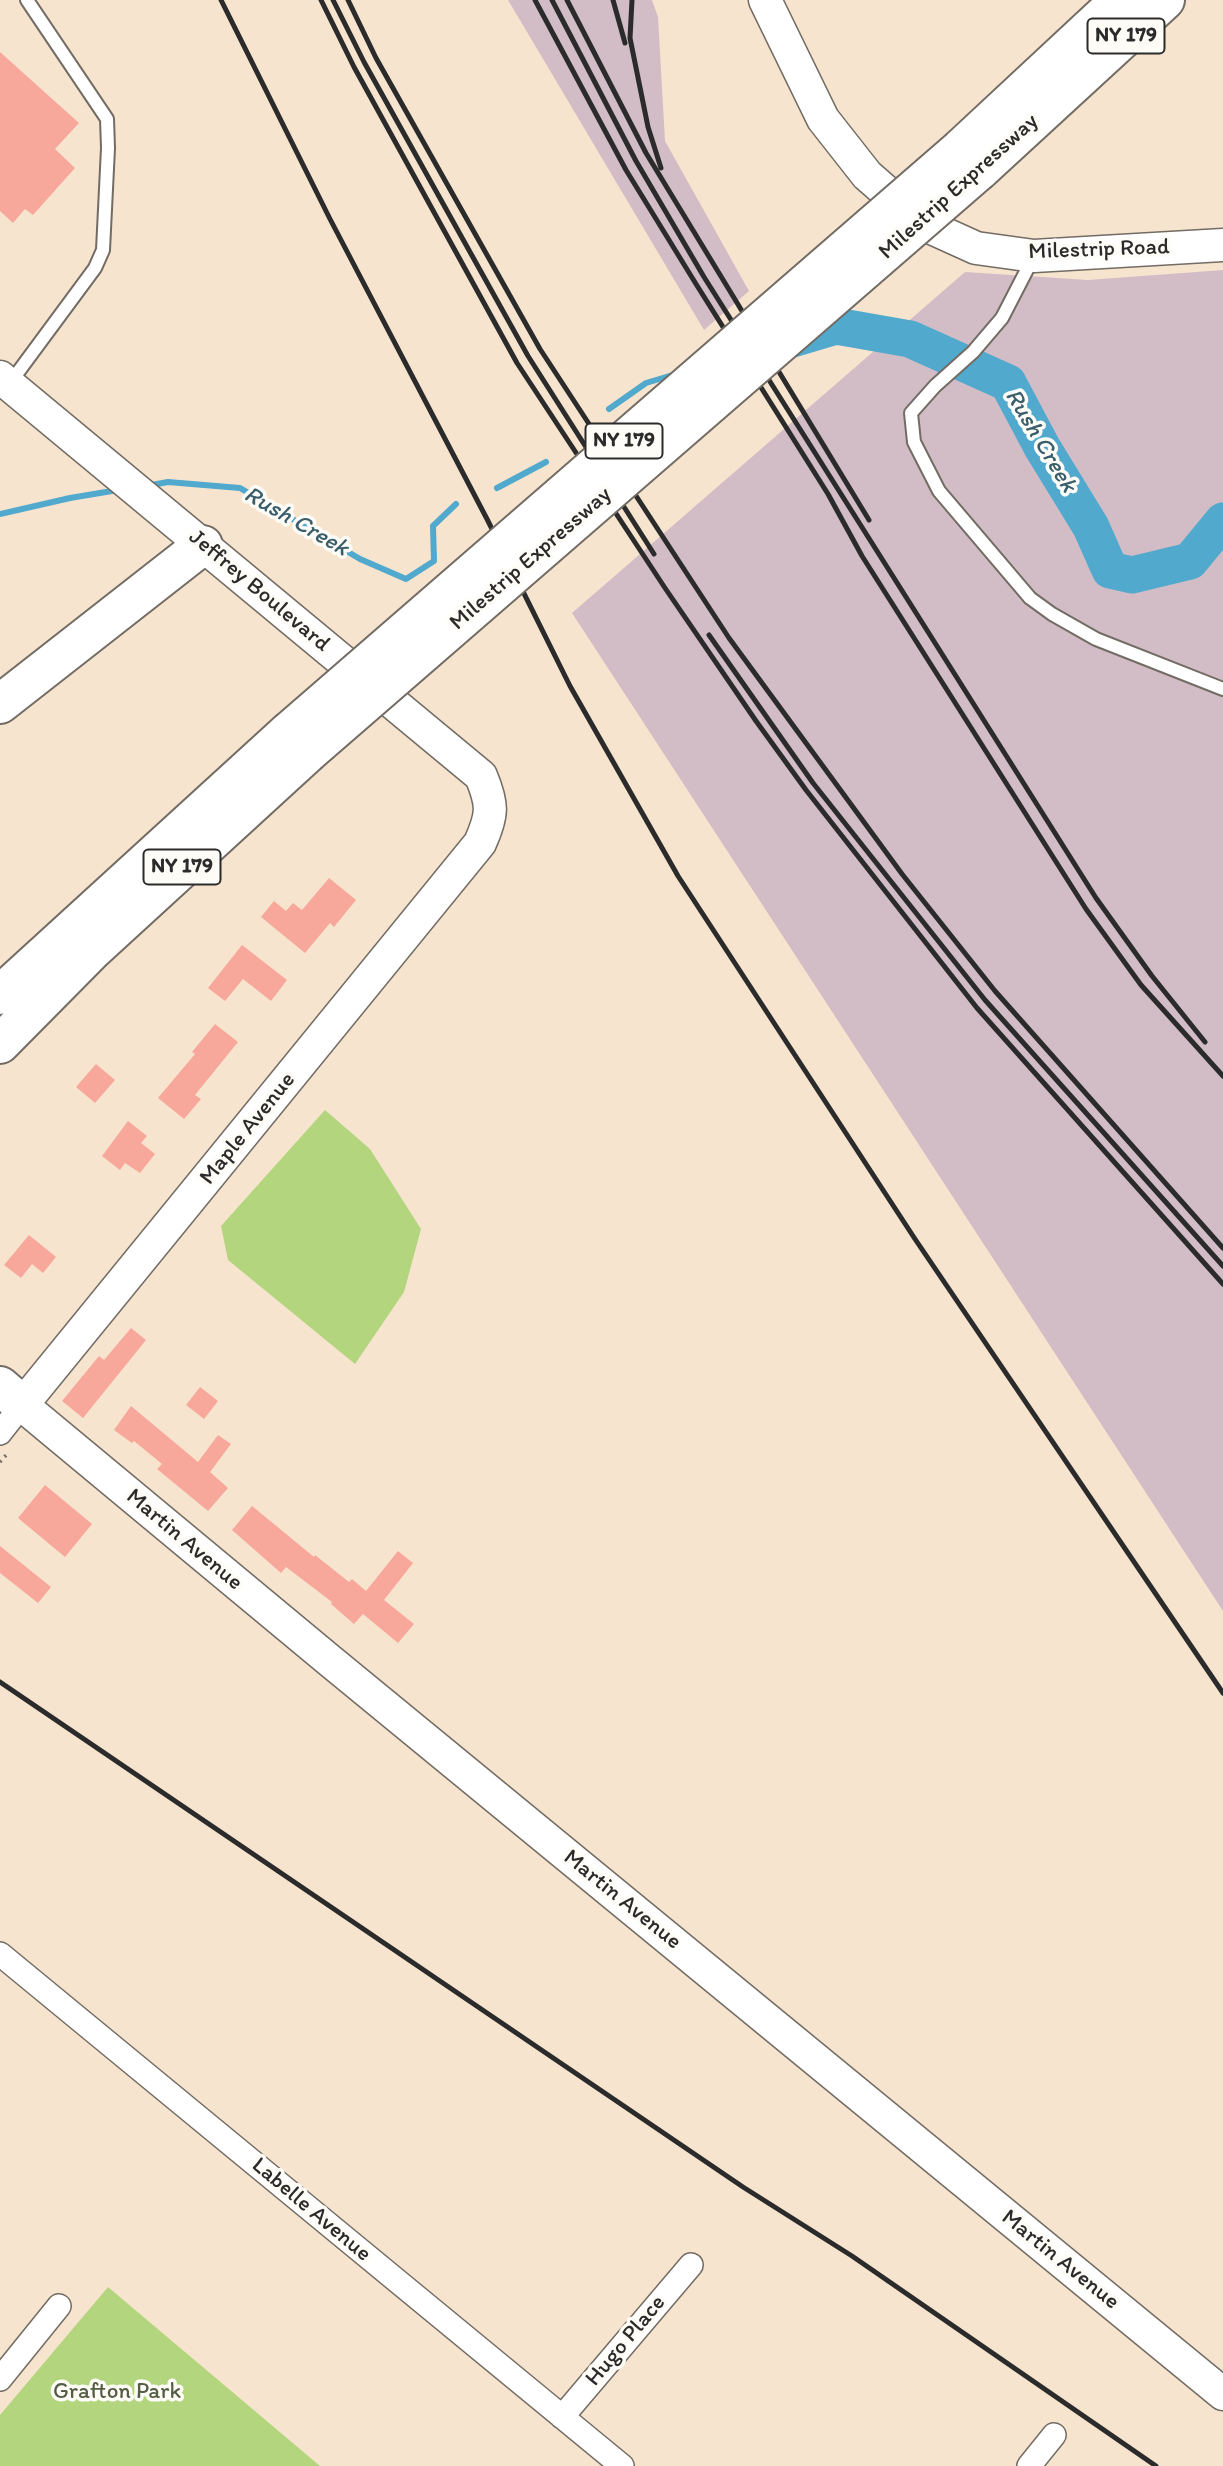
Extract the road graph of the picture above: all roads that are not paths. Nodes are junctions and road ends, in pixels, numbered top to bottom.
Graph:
1 (27, 0) edge
2 (765, 0) edge
3 (1120, 0) edge
4 (1165, 0) edge
5 (970, 160) junction
6 (1223, 245) edge
7 (1034, 256) junction
8 (5, 381) edge
9 (203, 545) junction
10 (1223, 689) edge
11 (0, 704) edge
12 (298, 743) junction
13 (489, 822) joint
14 (0, 995) edge
15 (0, 1045) edge
16 (7, 1408) edge
17 (0, 1954) edge
18 (691, 2265) dead end
19 (59, 2306) dead end
20 (0, 2379) edge
21 (1223, 2393) edge
22 (562, 2417) junction
23 (1054, 2435) dead end
24 (622, 2466) edge
25 (1028, 2466) edge

1 - 8 lane
2 - 7 street, Milestrip Road
3 - 5 highway, Milestrip Expressway / NY 179
4 - 5 highway, Milestrip Expressway / NY 179
5 - 12 highway, Milestrip Expressway / NY 179, bridge
6 - 7 street, Milestrip Road
7 - 10 lane
8 - 9 street, Jeffrey Boulevard
9 - 11 highway
9 - 13 street, Jeffrey Boulevard
12 - 14 highway, Milestrip Expressway / NY 179
12 - 15 highway, Milestrip Expressway / NY 179
13 - 16 street, Maple Avenue
16 - 21 street, Martin Avenue
17 - 22 street, Labelle Avenue
18 - 22 street, Hugo Place
19 - 20 street
22 - 24 street, Labelle Avenue
23 - 25 street

